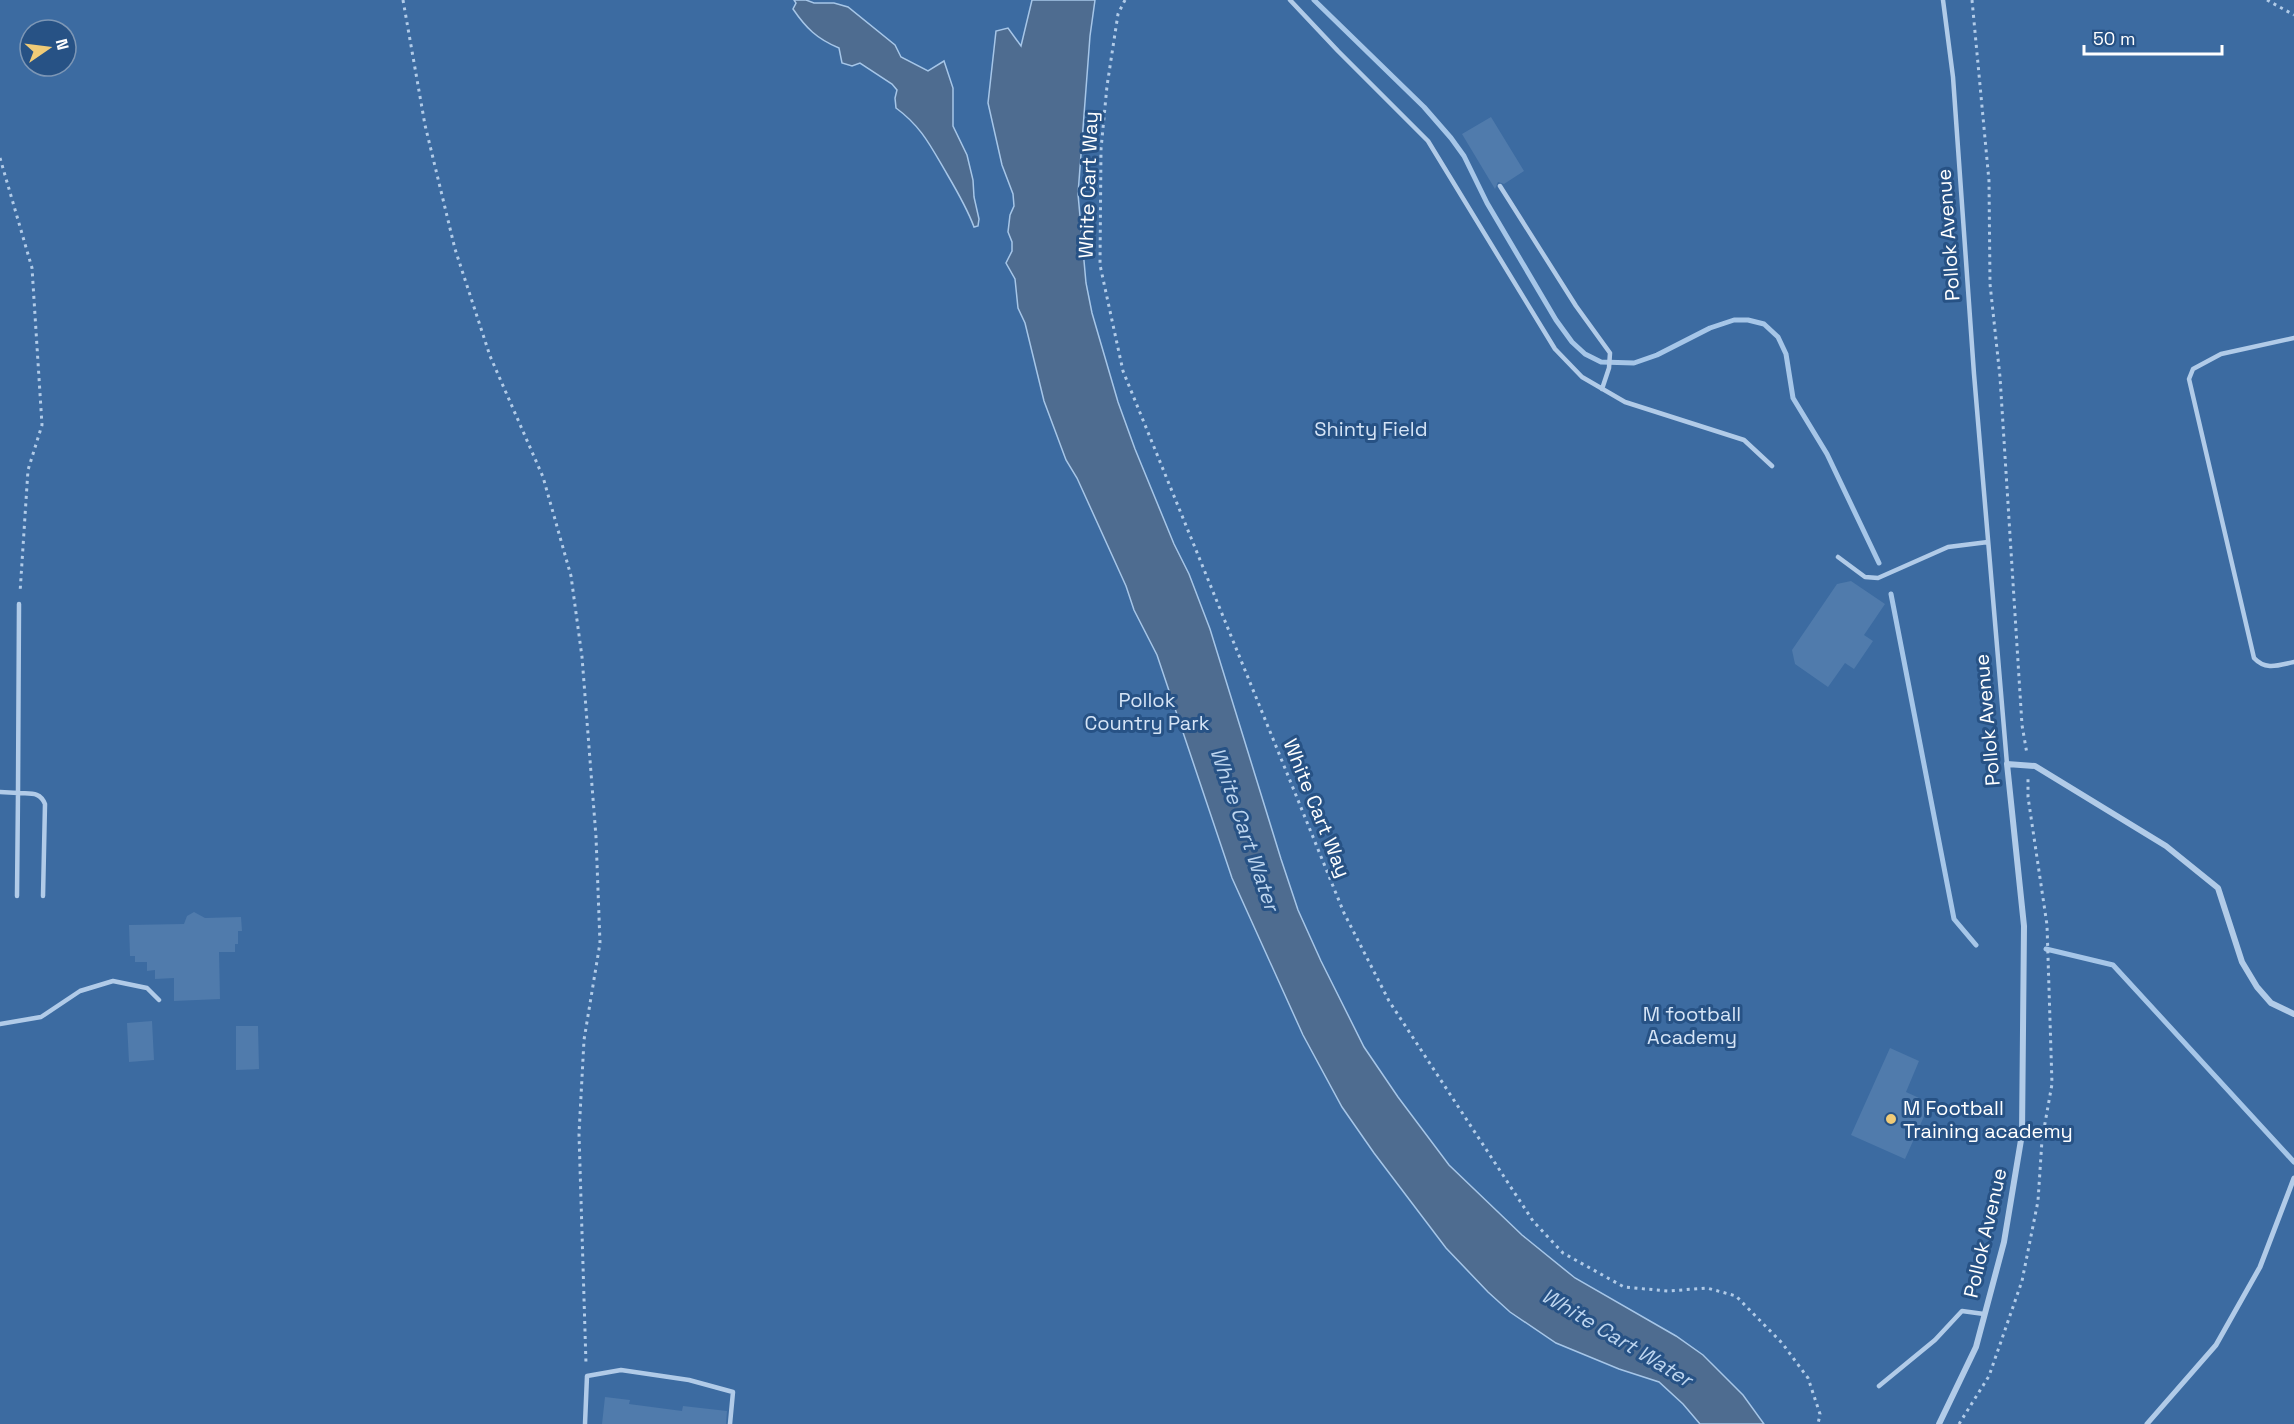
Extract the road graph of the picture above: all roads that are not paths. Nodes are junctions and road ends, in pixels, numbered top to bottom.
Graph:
1 (1290, 0) edge
2 (1943, 0) edge
3 (1500, 186) dead end
4 (2294, 338) edge
5 (1602, 389) junction
6 (1772, 466) dead end
7 (1988, 542) junction
8 (1838, 557) dead end
9 (20, 603) road end
10 (2294, 662) edge
11 (2007, 764) junction
12 (0, 792) edge
13 (18, 793) junction
14 (17, 896) dead end
15 (43, 896) dead end
16 (159, 1000) dead end
17 (2294, 1014) edge
18 (0, 1024) edge
19 (2294, 1179) edge
20 (1984, 1314) junction
21 (1879, 1386) dead end
22 (585, 1424) edge
23 (730, 1424) edge
24 (1939, 1424) edge
25 (2147, 1424) edge

1 - 5 lane
2 - 7 lane, Pollok Avenue
3 - 5 lane
4 - 10 lane
5 - 6 lane
7 - 8 lane
7 - 11 lane, Pollok Avenue
9 - 13 lane
11 - 17 street
11 - 20 street, Pollok Avenue
12 - 13 lane
13 - 14 lane
13 - 15 lane
16 - 18 lane
19 - 25 street
20 - 21 lane
20 - 24 street, Pollok Avenue
22 - 23 lane

